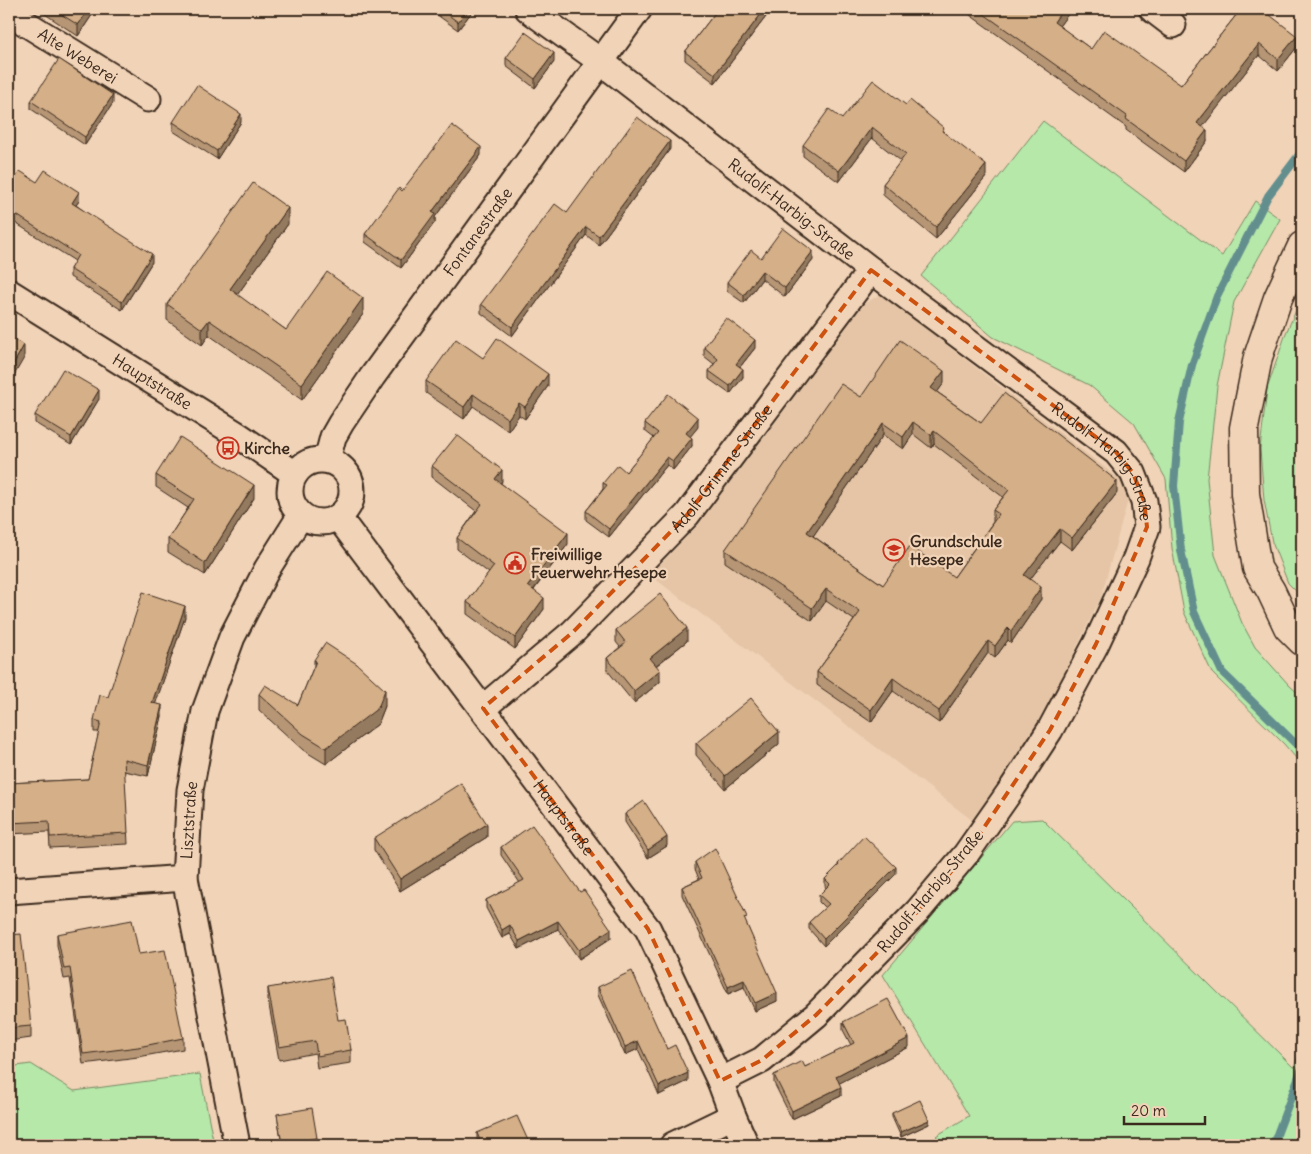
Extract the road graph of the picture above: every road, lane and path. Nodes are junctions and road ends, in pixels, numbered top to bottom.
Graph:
1 (528, 9) edge
2 (639, 9) edge
3 (1152, 9) edge
4 (9, 13) edge
5 (1174, 25) dead end
6 (600, 61) junction
7 (148, 99) dead end
8 (1302, 246) edge
9 (871, 270) junction
10 (9, 292) edge
11 (327, 460) junction
12 (295, 474) junction
13 (301, 515) junction
14 (338, 517) junction
15 (1271, 591) junction
16 (1302, 619) edge
17 (1302, 641) edge
18 (483, 708) junction
19 (185, 878) junction
20 (9, 891) edge
21 (720, 1081) junction
22 (733, 1116) junction
23 (236, 1145) edge
24 (673, 1145) edge
25 (746, 1145) edge

1 - 6 street, Rudolf-Harbig-Straße
2 - 6 street, Fontanestraße
3 - 5 street
4 - 7 street, Alte Weberei
6 - 9 street, Rudolf-Harbig-Straße
6 - 11 street, Fontanestraße
8 - 15 highway
9 - 18 street, Adolf-Grimme-Straße
9 - 21 street, Rudolf-Harbig-Straße
10 - 12 street, Hauptstraße
11 - 12 street
11 - 14 street
12 - 13 street
13 - 14 street
13 - 19 street, Lisztstraße
14 - 18 street, Hauptstraße
15 - 16 highway
15 - 17 highway
18 - 21 street, Hauptstraße
19 - 20 street
19 - 23 street, Lisztstraße
21 - 22 street, Hauptstraße
22 - 24 street
22 - 25 street, Hauptstraße

